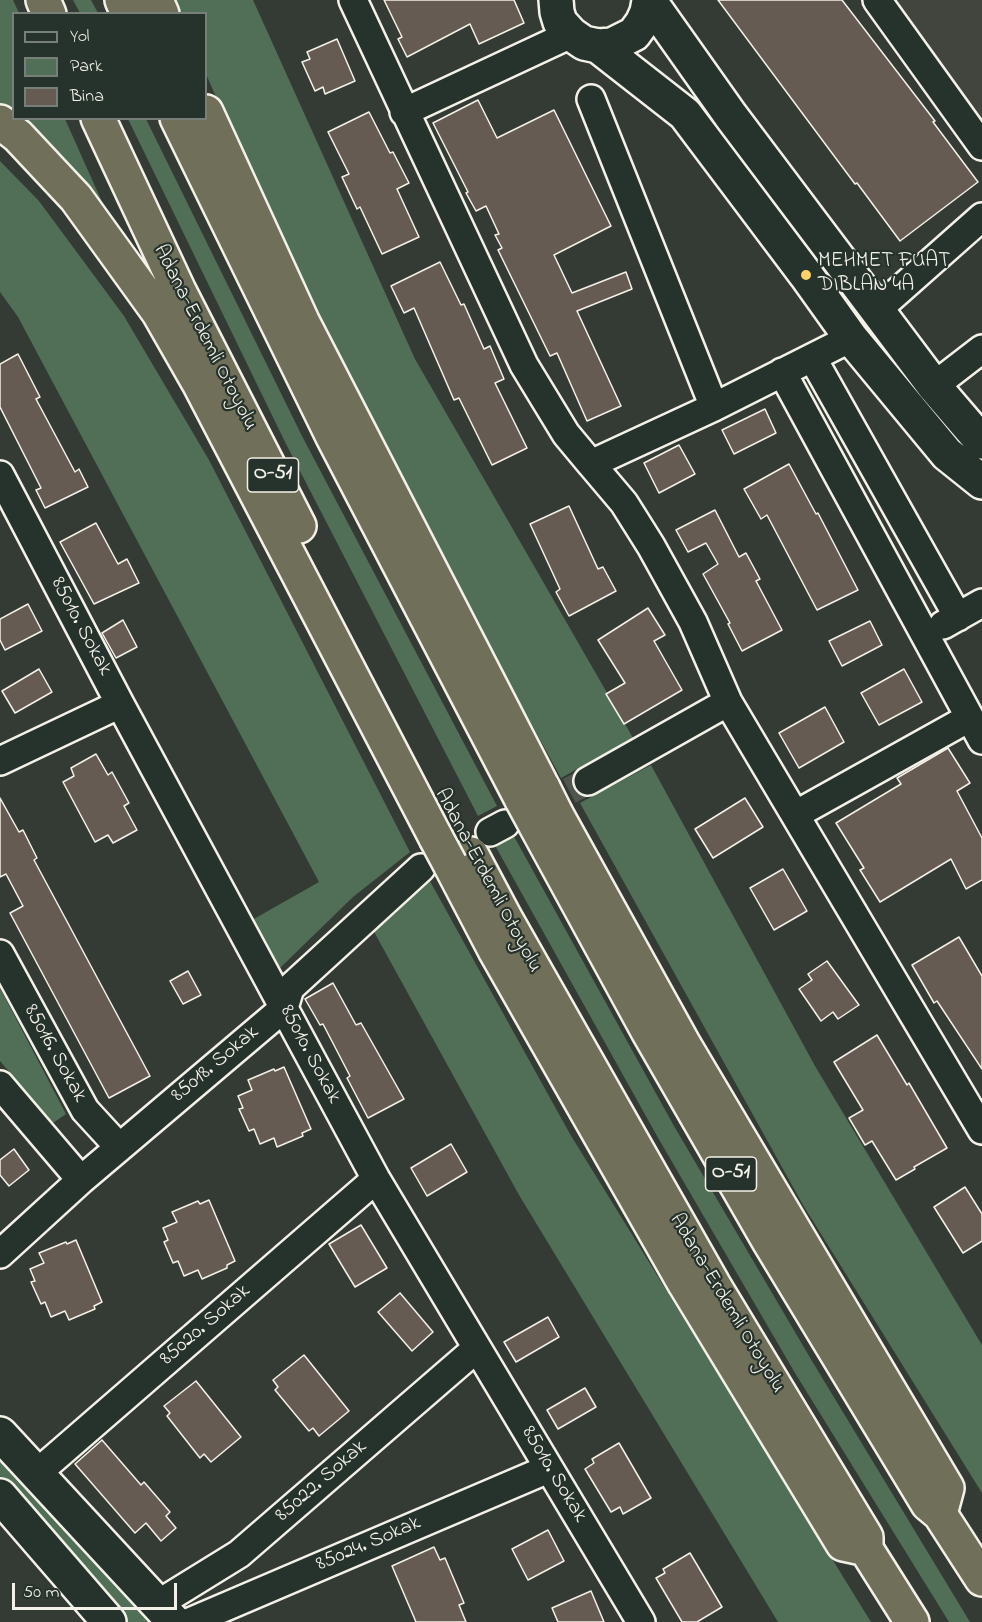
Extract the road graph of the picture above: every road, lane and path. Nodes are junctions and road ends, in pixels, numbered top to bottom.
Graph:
1 (352, 0) edge
2 (556, 0) edge
3 (877, 0) edge
4 (649, 1) edge
5 (584, 40) junction
6 (591, 99) dead end
7 (404, 112) junction
8 (207, 114) edge
9 (100, 120) edge
10 (178, 120) edge
11 (0, 122) edge
12 (982, 146) edge
13 (982, 217) edge
14 (877, 310) junction
15 (851, 338) junction
16 (982, 349) edge
17 (813, 359) junction
18 (782, 372) junction
19 (934, 386) junction
20 (714, 407) junction
21 (982, 442) edge
22 (591, 464) junction
23 (0, 475) edge
24 (982, 482) edge
25 (982, 603) edge
26 (958, 617) junction
27 (925, 633) junction
28 (728, 702) junction
29 (120, 704) junction
30 (976, 729) edge
31 (0, 761) edge
32 (588, 782) tunnel mouth
33 (795, 815) junction
34 (490, 830) junction
35 (0, 954) edge
36 (284, 1008) junction
37 (0, 1085) edge
38 (982, 1130) edge
39 (119, 1147) junction
40 (376, 1179) junction
41 (81, 1180) junction
42 (0, 1254) edge
43 (477, 1348) junction
44 (0, 1434) edge
45 (548, 1469) junction
46 (36, 1474) junction
47 (0, 1496) edge
48 (982, 1579) edge
49 (166, 1613) edge
50 (109, 1622) edge
51 (190, 1622) edge
52 (641, 1622) edge
53 (912, 1622) edge

1 - 7 street
2 - 5 main road
3 - 12 street
4 - 5 main road
4 - 14 main road
5 - 7 street
5 - 15 main road
6 - 20 street
7 - 22 street
8 - 34 highway
9 - 34 highway, Adana-Erdemli Otoyolu / O-51
10 - 34 highway, Adana-Erdemli Otoyolu / O-51
11 - 34 highway
13 - 14 street
14 - 19 main road
15 - 17 street
15 - 24 main road
16 - 19 street
17 - 18 street
17 - 26 street
18 - 20 street
18 - 27 street
19 - 21 main road
20 - 22 street
22 - 28 street
23 - 29 street, 85010. Sokak
25 - 26 street
26 - 27 street
27 - 30 street
28 - 32 street
28 - 33 street
29 - 31 street
29 - 36 street, 85010. Sokak
30 - 33 street
33 - 38 street
34 - 36 street, 85018. Sokak
34 - 48 highway
34 - 53 highway, Adana-Erdemli Otoyolu / O-51
35 - 39 street, 85016. Sokak
36 - 39 street, 85018. Sokak
36 - 40 street, 85010. Sokak
37 - 41 street
39 - 41 street, 85018. Sokak
40 - 43 street, 85010. Sokak
40 - 46 street, 85020. Sokak
41 - 42 street, 85018. Sokak
43 - 45 street, 85010. Sokak
43 - 49 street, 85022. Sokak
44 - 46 main road
45 - 51 street, 85024. Sokak
45 - 52 street, 85010. Sokak
46 - 49 main road
47 - 50 main road

